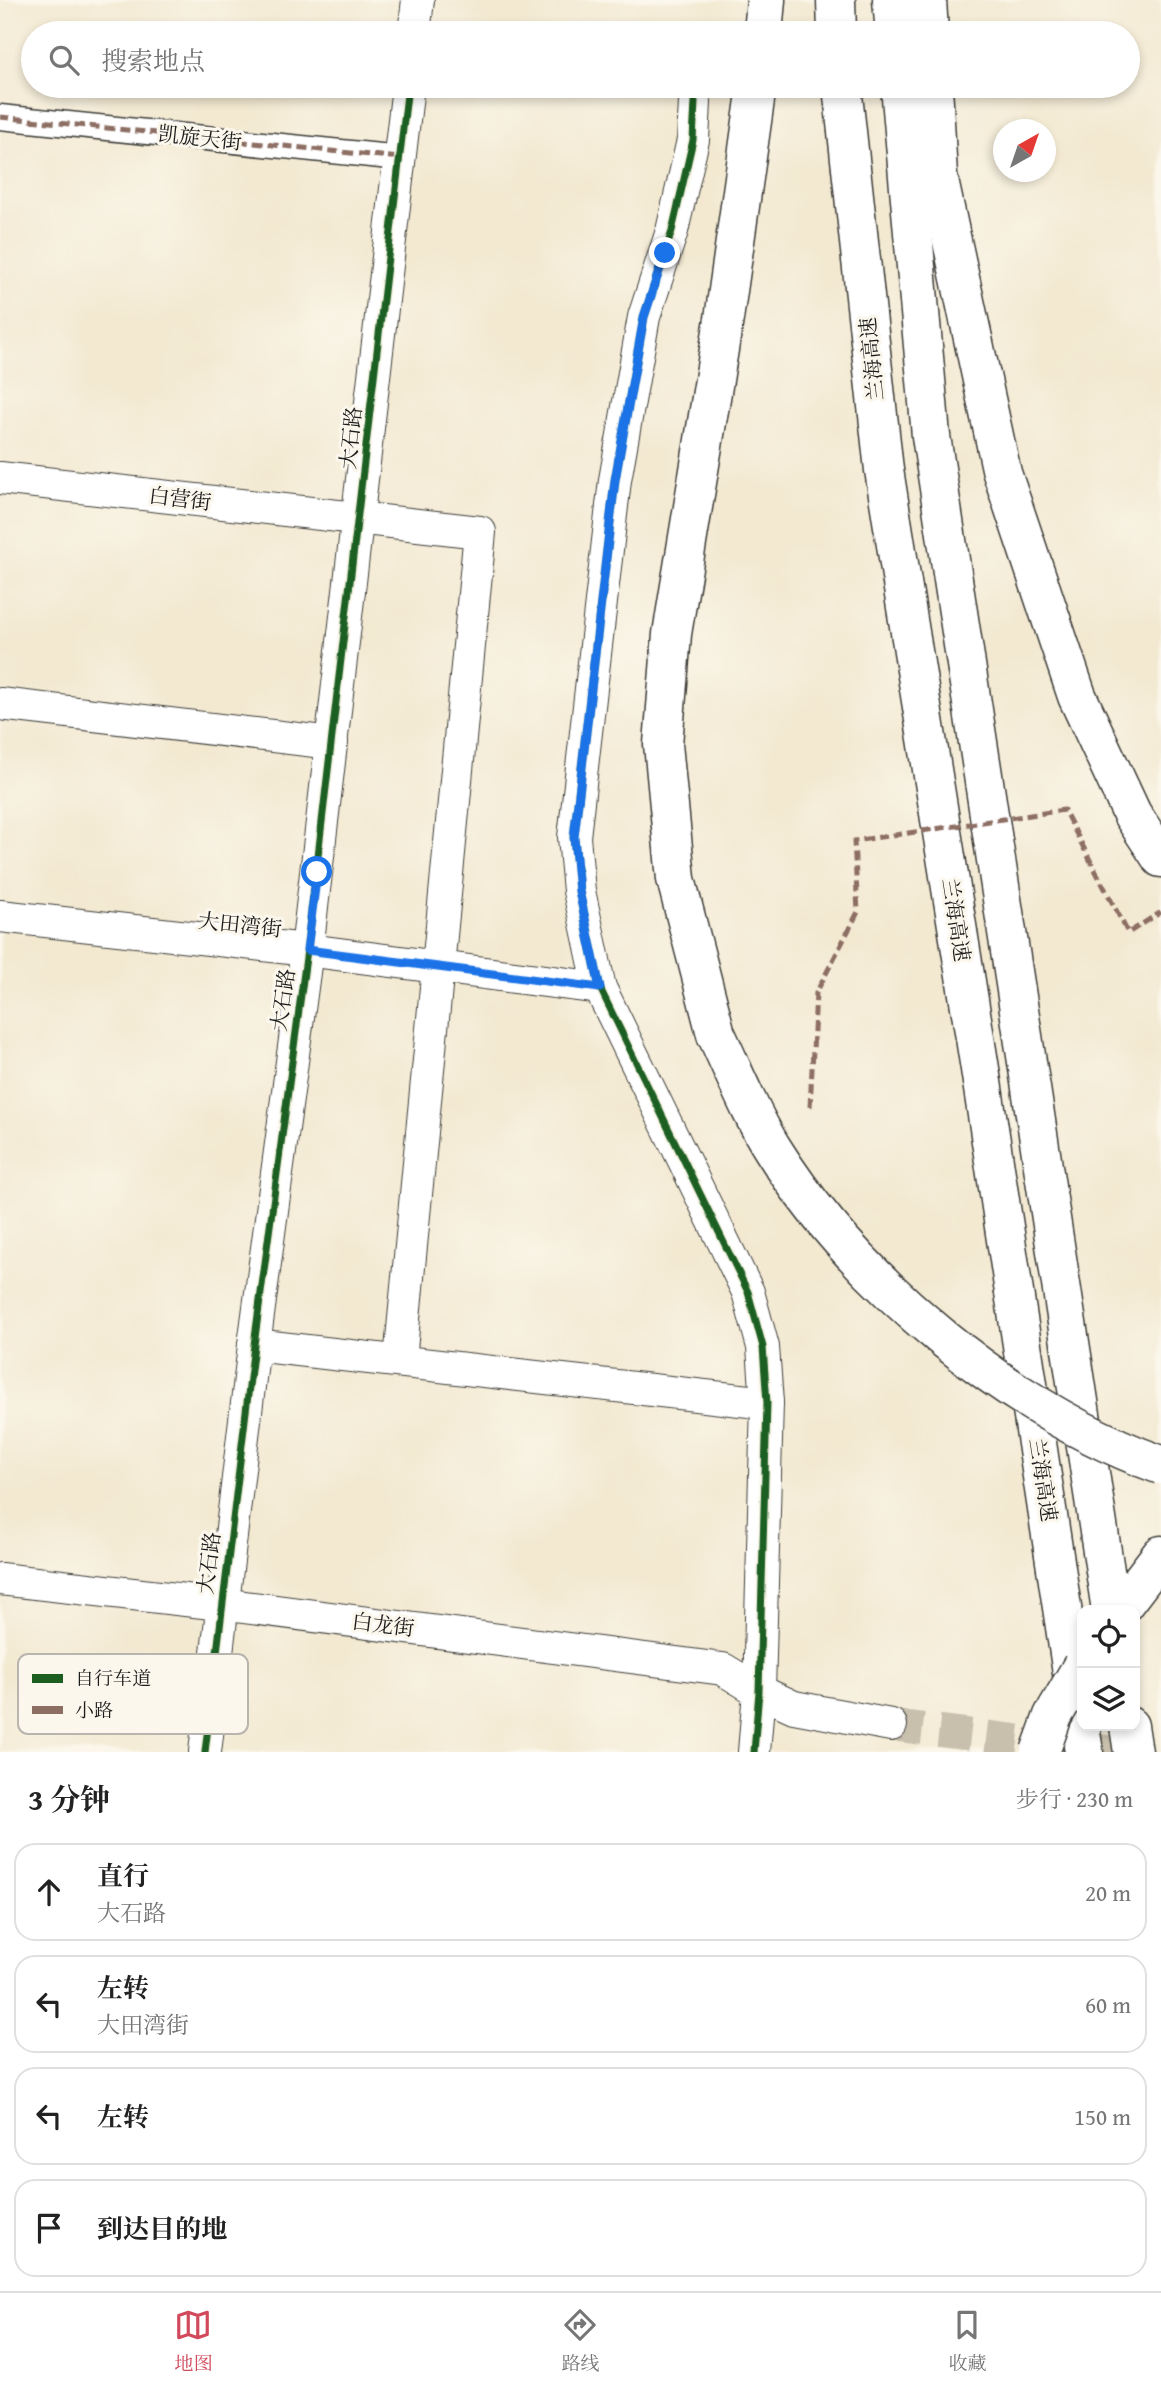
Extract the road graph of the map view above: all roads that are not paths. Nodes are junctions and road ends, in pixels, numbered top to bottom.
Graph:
1 (418, 0) edge
2 (766, 0) edge
3 (836, 0) edge
4 (892, 0) edge
5 (927, 0) edge
6 (415, 21) edge
7 (764, 21) edge
8 (837, 21) edge
9 (894, 21) edge
10 (928, 21) edge
11 (407, 98) edge
12 (755, 98) edge
13 (843, 98) edge
14 (901, 98) edge
15 (934, 98) edge
16 (695, 102) dead end
17 (0, 117) edge
18 (400, 159) junction
19 (0, 478) edge
20 (359, 520) junction
21 (0, 704) edge
22 (332, 743) junction
23 (1161, 858) edge
24 (0, 916) edge
25 (307, 950) junction
26 (438, 967) junction
27 (600, 988) junction
28 (254, 1345) junction
29 (400, 1360) junction
30 (767, 1403) junction
31 (1161, 1465) edge
32 (1161, 1555) edge
33 (0, 1579) edge
34 (222, 1604) junction
35 (1110, 1605) edge
36 (1123, 1605) edge
37 (216, 1654) edge
38 (1081, 1668) edge
39 (759, 1691) junction
40 (891, 1725) tunnel mouth
41 (1130, 1731) edge
42 (207, 1734) edge
43 (205, 1752) edge
44 (754, 1752) edge
45 (1040, 1752) edge
46 (1084, 1752) edge
47 (1133, 1752) edge

1 - 6 street
2 - 7 highway
3 - 8 highway
4 - 9 highway
5 - 10 highway
11 - 18 street, 大石路
12 - 31 highway, bridge
13 - 46 highway, 兰海高速
14 - 35 highway
15 - 23 highway
16 - 27 street
17 - 18 street, 凯旋天街
18 - 20 street, 大石路
19 - 20 street, 白营街
20 - 22 street, 大石路
20 - 26 street, 白营街
21 - 22 street
22 - 25 street, 大石路
24 - 25 street, 大田湾街
25 - 26 street, 大田湾街
25 - 28 street, 大石路
26 - 27 street, 大田湾街
26 - 29 street
27 - 30 street
28 - 29 street
28 - 34 street, 大石路
29 - 30 street
30 - 39 street
32 - 36 highway
33 - 34 street, 白龙街
34 - 37 street, 大石路
34 - 39 street, 白龙街
38 - 45 highway, bridge
39 - 40 street, 白龙街
39 - 44 street
41 - 47 highway
42 - 43 street, 大石路

